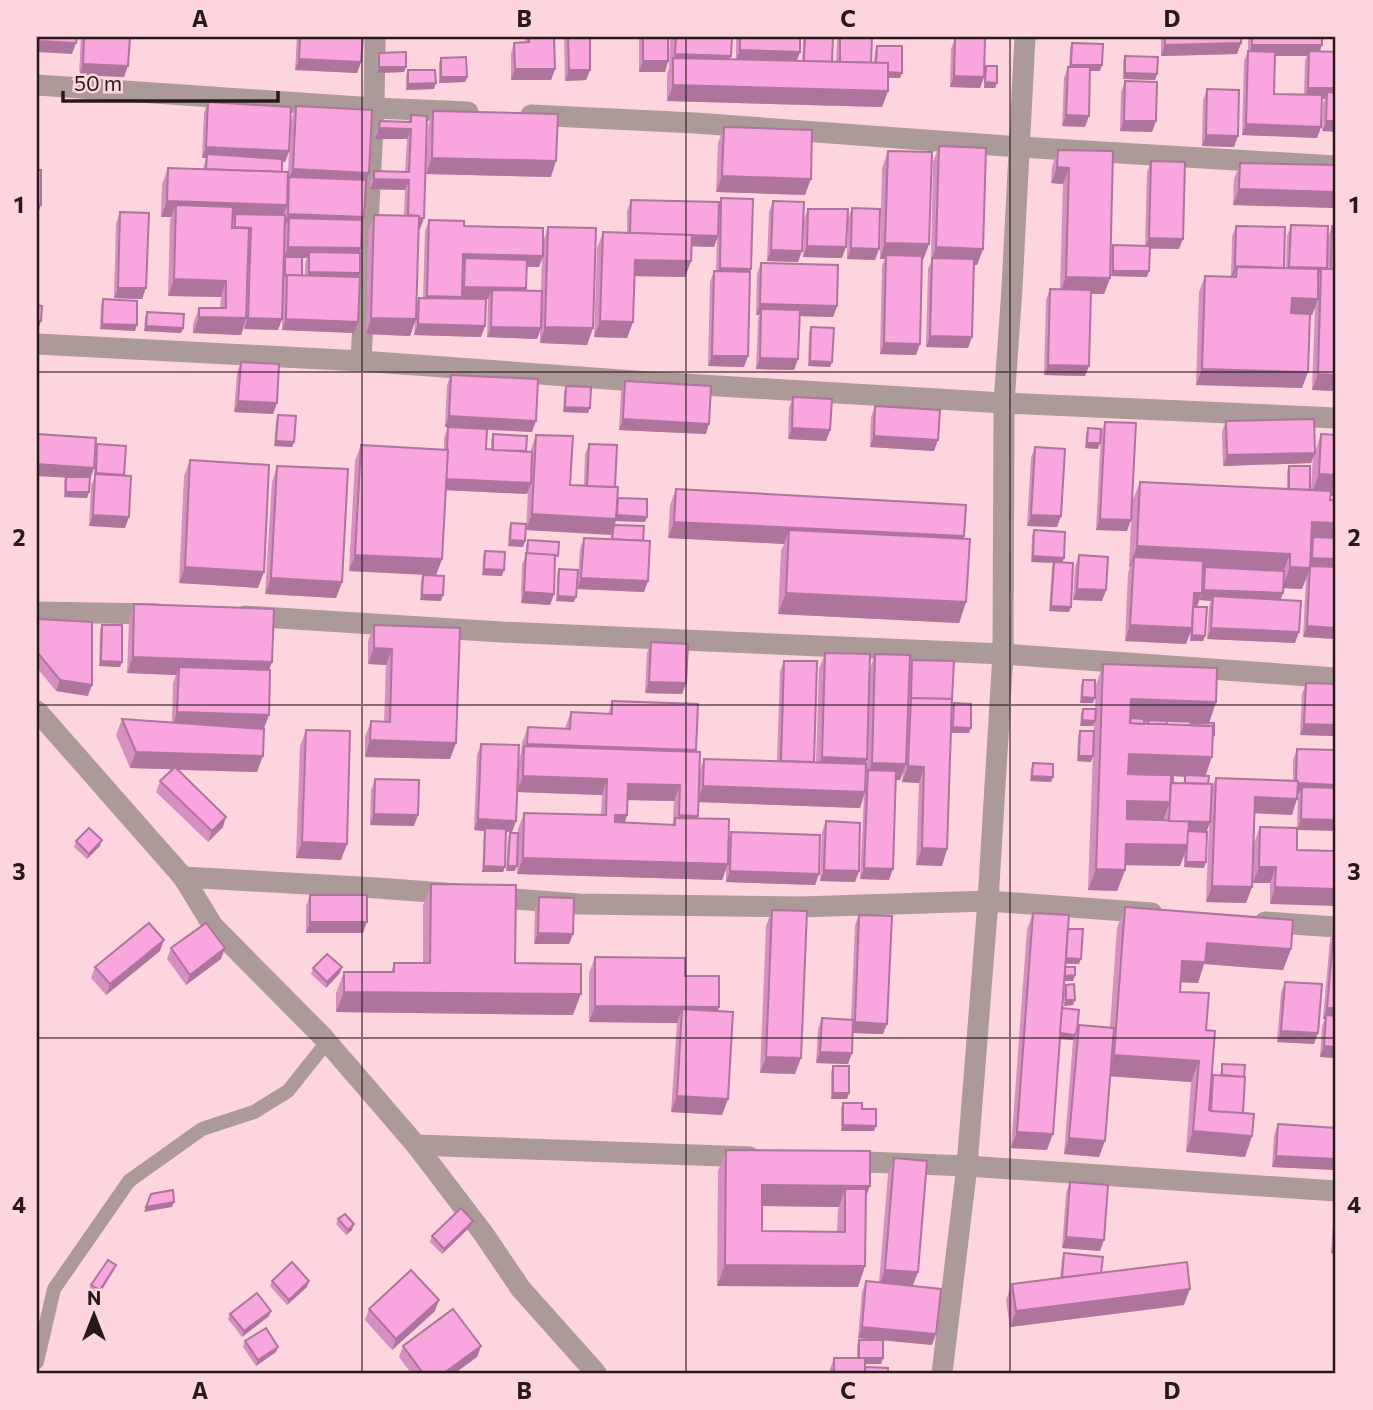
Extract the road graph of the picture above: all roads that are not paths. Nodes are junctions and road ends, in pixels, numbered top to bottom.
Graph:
1 (375, 37) edge
2 (1025, 37) edge
3 (37, 85) edge
4 (374, 108) junction
5 (485, 113) edge
6 (513, 114) edge
7 (1020, 147) junction
8 (1336, 166) edge
9 (37, 344) edge
10 (361, 361) junction
11 (1003, 403) junction
12 (1336, 418) edge
13 (37, 612) edge
14 (170, 614) edge
15 (224, 615) edge
16 (1003, 654) junction
17 (1336, 677) edge
18 (37, 711) edge
19 (183, 877) junction
20 (988, 901) junction
21 (1169, 915) edge
22 (1239, 920) edge
23 (1336, 928) edge
24 (327, 1042) junction
25 (416, 1145) junction
26 (774, 1158) edge
27 (815, 1160) edge
28 (967, 1166) junction
29 (1336, 1191) edge
30 (37, 1362) edge
31 (596, 1373) edge
32 (942, 1373) edge

1 - 4 street
2 - 7 street
3 - 4 street
4 - 5 street
4 - 10 street
6 - 7 street
7 - 8 street
7 - 11 street
9 - 10 street
10 - 11 street
11 - 12 street
11 - 16 street
13 - 14 street
15 - 16 street
16 - 17 street
16 - 20 street
18 - 19 street
19 - 20 street
19 - 24 street
20 - 21 street
20 - 28 street
22 - 23 street
24 - 25 street
24 - 30 lane
25 - 26 street
25 - 31 street
27 - 28 street
28 - 29 street
28 - 32 street

